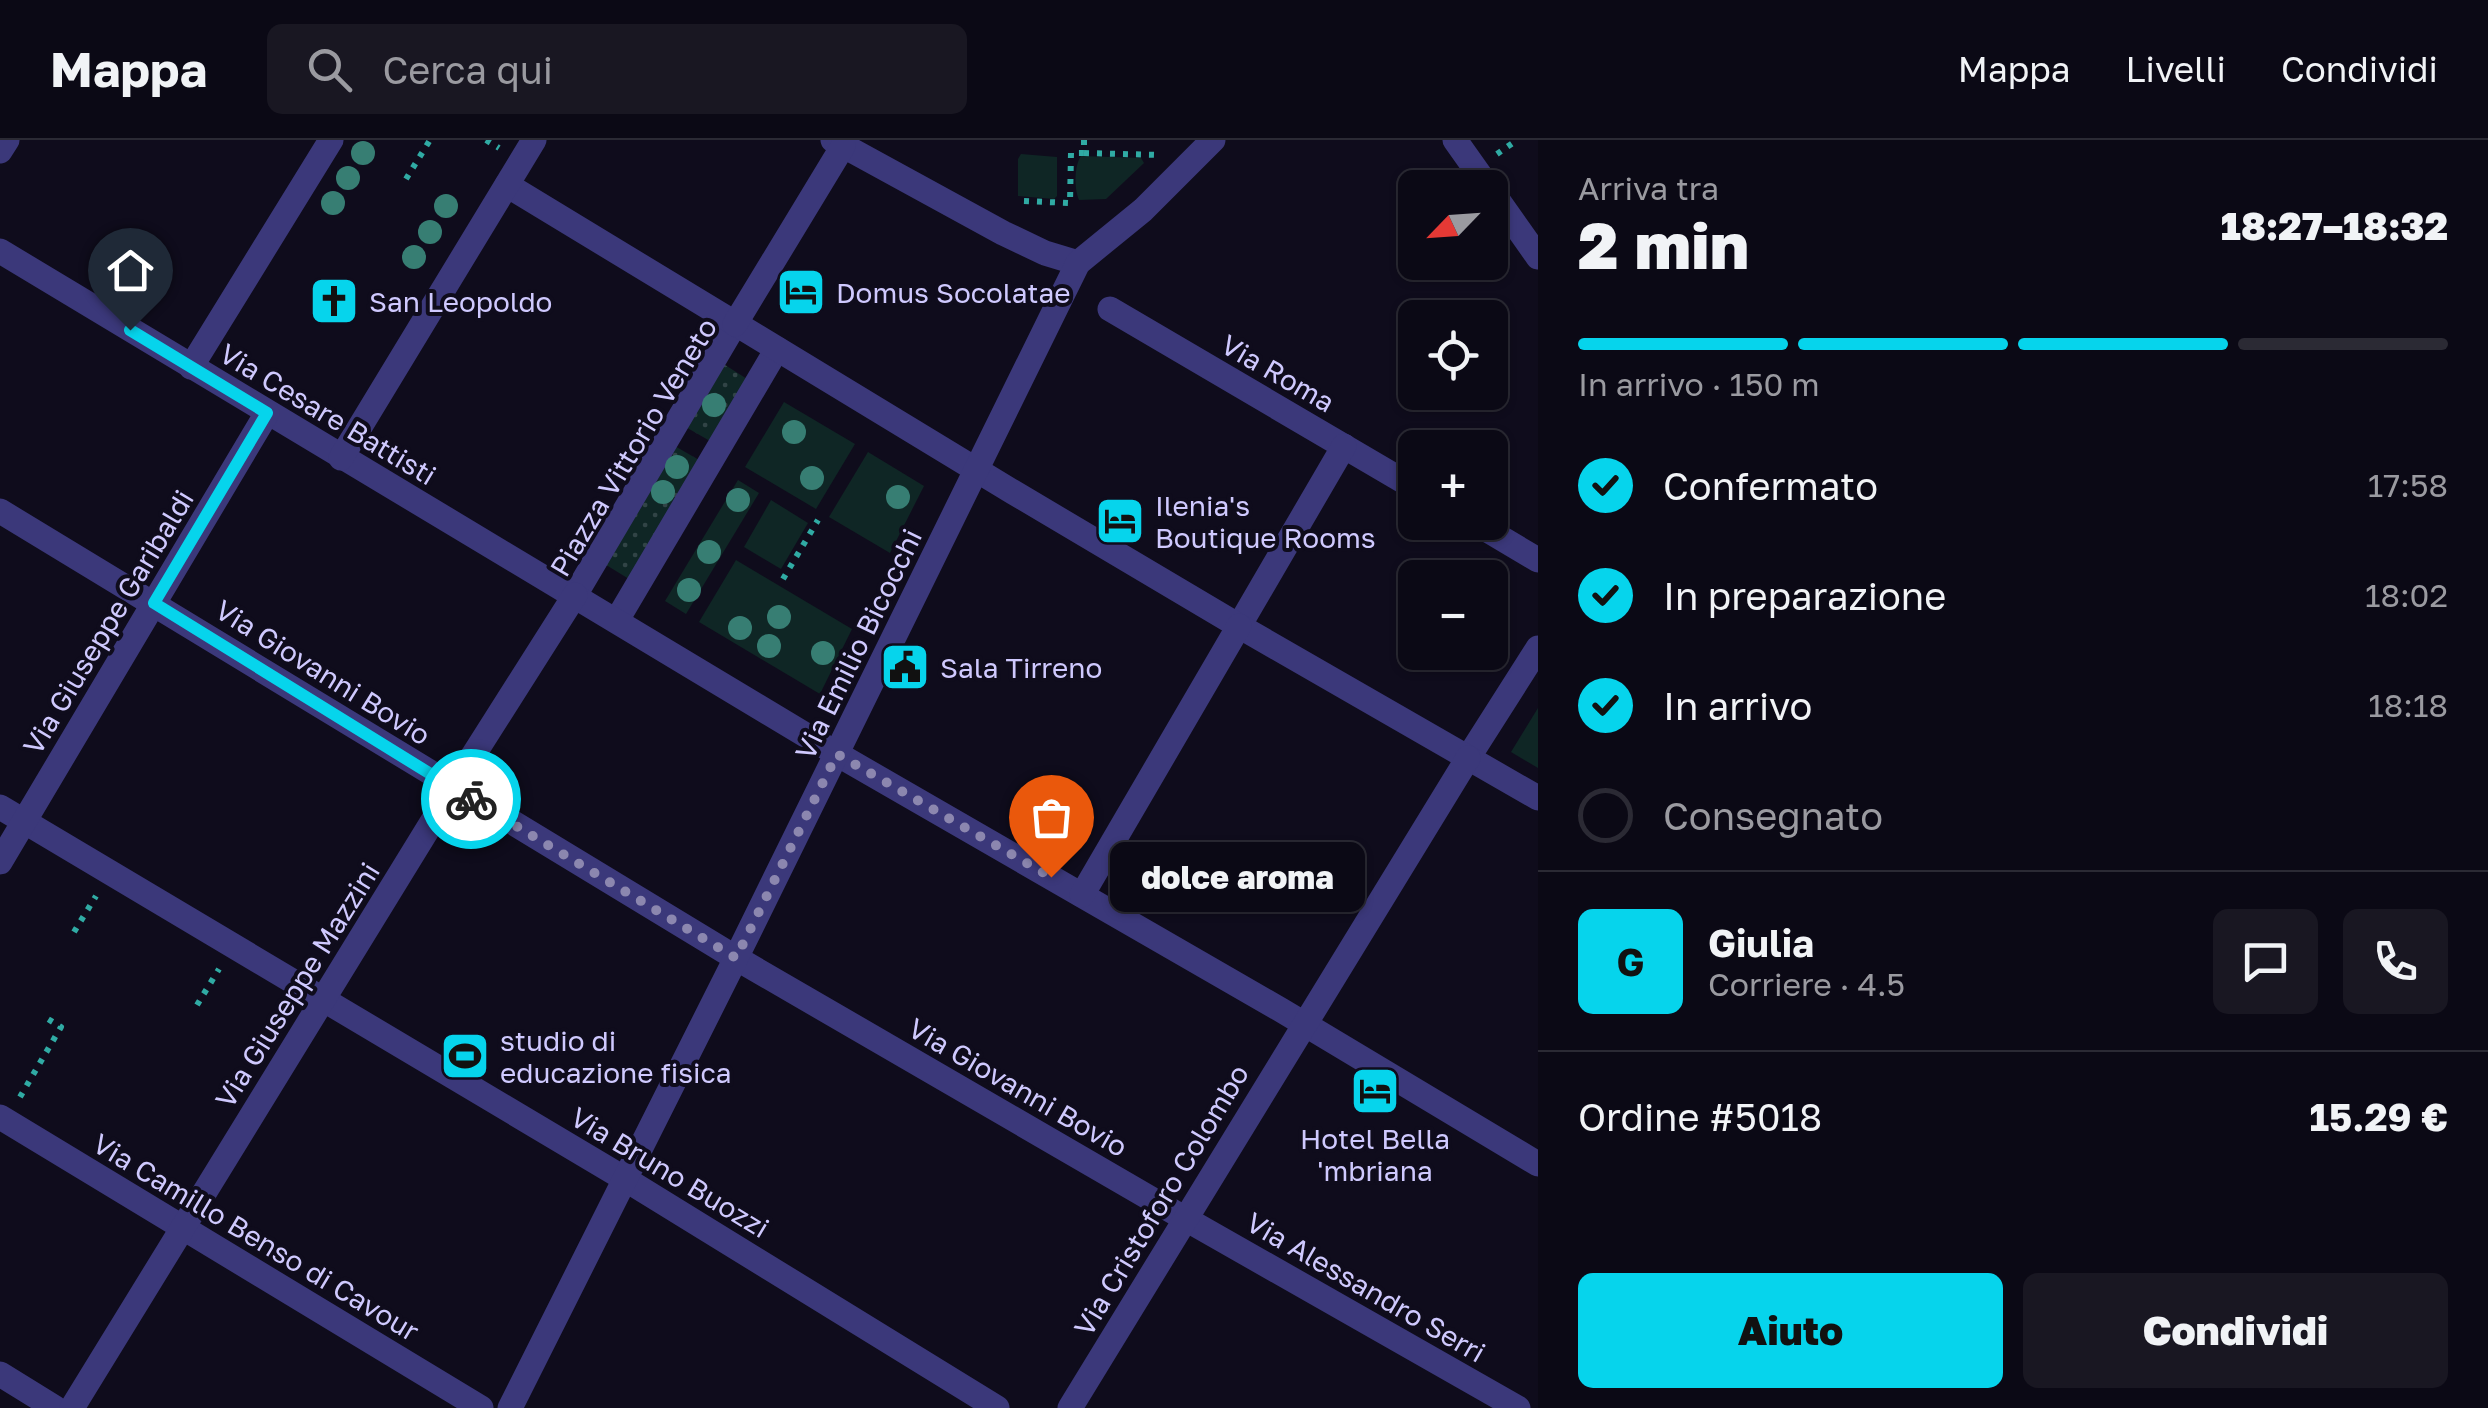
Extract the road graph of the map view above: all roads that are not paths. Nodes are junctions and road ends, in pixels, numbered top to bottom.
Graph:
1 (6, 140) edge
2 (330, 140) edge
3 (534, 140) edge
4 (1213, 140) edge
5 (1455, 140) edge
6 (838, 143) edge
7 (0, 151) edge
8 (1477, 170) edge
9 (506, 185) junction
10 (1508, 214) edge
11 (0, 251) edge
12 (1538, 257) edge
13 (1078, 263) junction
14 (1110, 309) dead end
15 (735, 324) junction
16 (778, 349) junction
17 (192, 367) junction
18 (267, 413) junction
19 (1344, 446) junction
20 (340, 458) junction
21 (976, 470) junction
22 (1398, 478) edge
23 (0, 510) edge
24 (1504, 540) edge
25 (1538, 560) edge
26 (575, 596) junction
27 (154, 603) junction
28 (617, 620) junction
29 (1239, 626) junction
30 (1538, 648) edge
31 (837, 754) junction
32 (1468, 758) junction
33 (454, 788) junction
34 (1538, 798) edge
35 (0, 807) edge
36 (24, 822) junction
37 (0, 862) edge
38 (1082, 895) junction
39 (736, 958) junction
40 (322, 1000) junction
41 (1304, 1023) junction
42 (0, 1117) edge
43 (1538, 1164) edge
44 (626, 1179) junction
45 (1184, 1218) junction
46 (182, 1228) junction
47 (0, 1374) edge
48 (54, 1408) edge
49 (72, 1408) edge
50 (481, 1408) edge
51 (510, 1408) edge
52 (997, 1408) edge
53 (1070, 1408) edge
54 (1518, 1408) edge

1 - 7 street
2 - 17 street
3 - 9 street
4 - 13 street, Via Emilio Bicocchi
5 - 8 street
6 - 13 street
6 - 15 street
9 - 15 street
9 - 20 street
10 - 12 street
11 - 17 street, Via Cesare Battisti
13 - 21 street, Via Emilio Bicocchi
14 - 19 street, Via Roma
15 - 16 street, Piazza Vittorio Veneto
15 - 26 street, Piazza Vittorio Veneto
16 - 21 street, Piazza Vittorio Veneto
16 - 28 street
17 - 18 street, Via Cesare Battisti
18 - 20 street, Via Cesare Battisti
18 - 27 street, Via Giuseppe Garibaldi
19 - 22 street, Via Roma
19 - 29 street
20 - 26 street, Via Cesare Battisti
21 - 29 street, Piazza Vittorio Veneto
21 - 31 street, Via Emilio Bicocchi
23 - 27 street, Via Giovanni Bovio
24 - 25 street
26 - 28 street, Piazza Vittorio Veneto
26 - 33 street, Via Giuseppe Mazzini
27 - 33 street, Via Giovanni Bovio
27 - 36 street, Via Giuseppe Garibaldi
28 - 31 street, Piazza Vittorio Veneto
29 - 32 street, Piazza Vittorio Veneto
29 - 38 street
30 - 32 street
31 - 38 street, Piazza Vittorio Veneto
31 - 39 street, Via Emilio Bicocchi
32 - 34 street, Piazza Vittorio Veneto
32 - 41 street, Via Cristoforo Colombo
33 - 39 street, Via Giovanni Bovio
33 - 40 street, Via Giuseppe Mazzini
35 - 36 street, Via Bruno Buozzi
36 - 37 street, Via Giuseppe Garibaldi
36 - 40 street, Via Bruno Buozzi
38 - 41 street, Piazza Vittorio Veneto
39 - 44 street, Via Emilio Bicocchi
39 - 45 street, Via Giovanni Bovio
40 - 44 street, Via Bruno Buozzi
40 - 46 street, Via Giuseppe Mazzini
41 - 43 street, Piazza Vittorio Veneto
41 - 45 street, Via Cristoforo Colombo
42 - 46 street, Via Camillo Benso di Cavour
44 - 51 street, Via Emilio Bicocchi
44 - 52 street, Via Bruno Buozzi
45 - 53 street, Via Cristoforo Colombo
45 - 54 street, Via Alessandro Serri
46 - 49 street, Via Giuseppe Mazzini
46 - 50 street, Via Camillo Benso di Cavour
47 - 48 street

